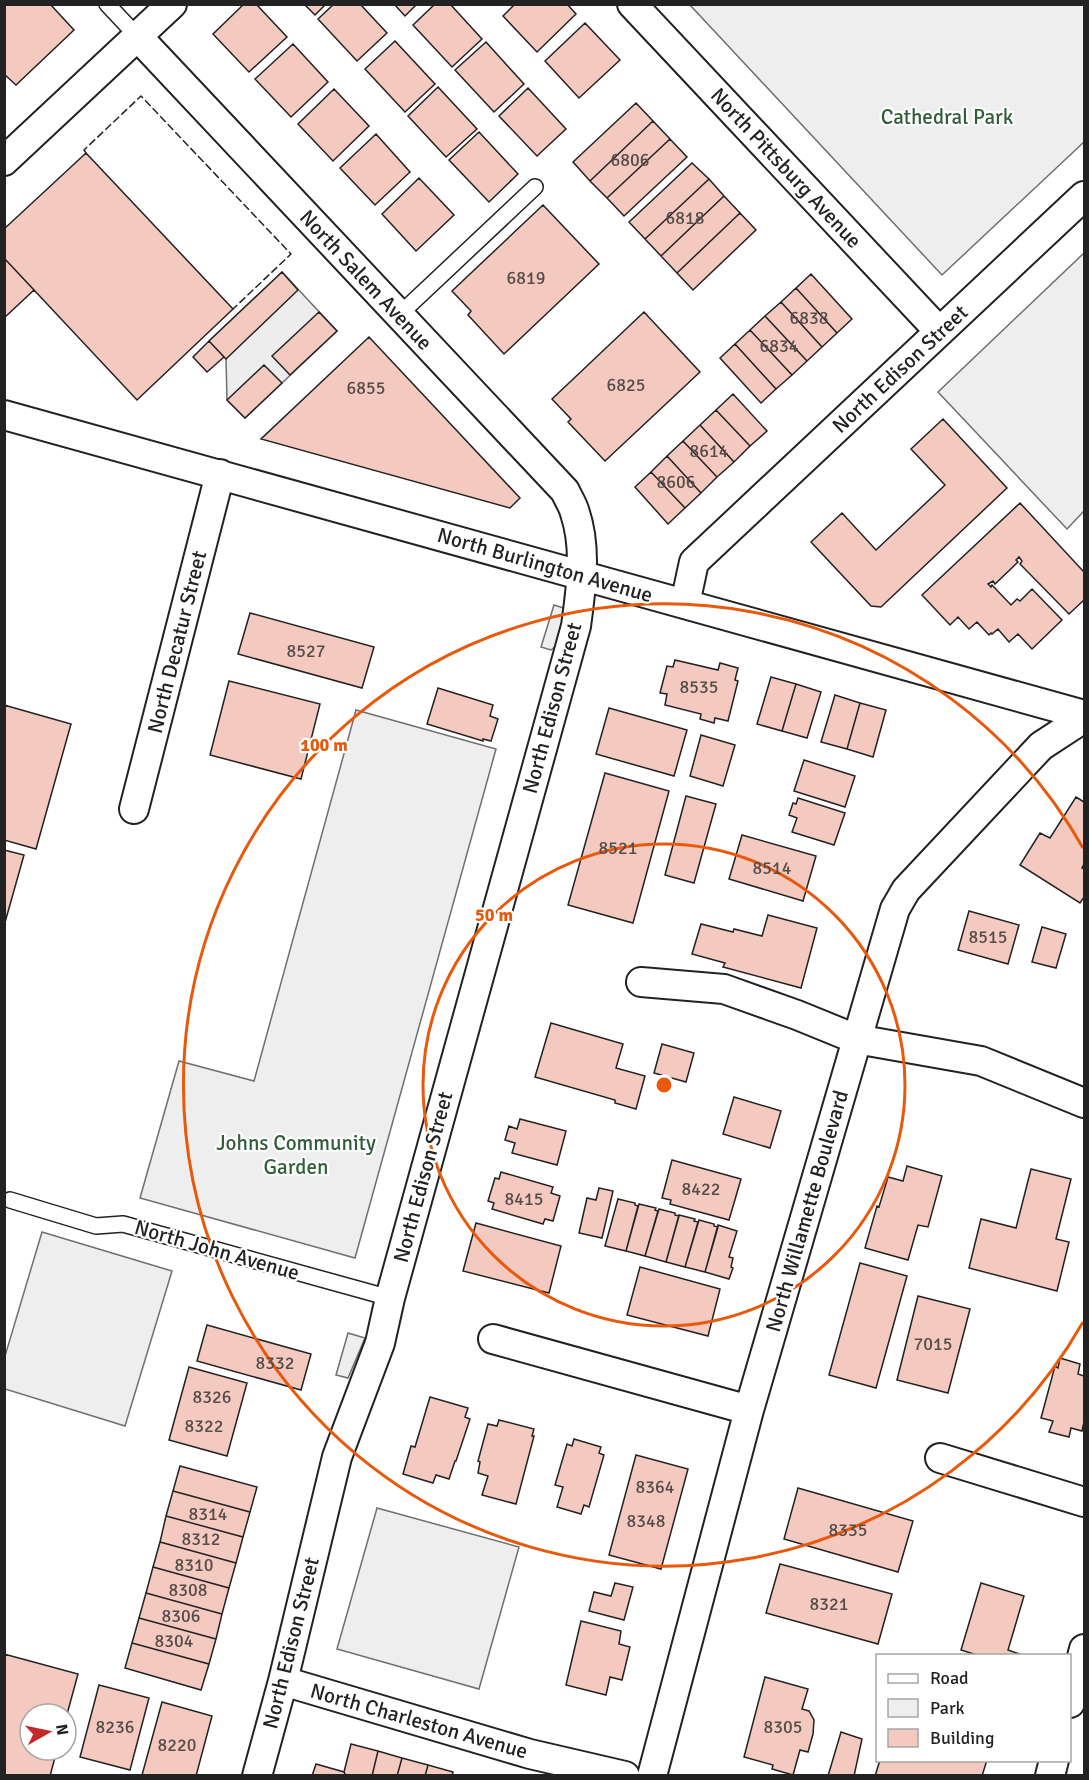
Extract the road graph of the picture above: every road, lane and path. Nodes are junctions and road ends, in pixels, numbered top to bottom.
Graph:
1 (107, 4) edge
2 (172, 4) edge
3 (632, 4) edge
4 (138, 37) junction
5 (4, 161) edge
6 (535, 187) dead end
7 (1084, 196) edge
8 (399, 315) junction
9 (939, 331) junction
10 (4, 414) edge
11 (220, 474) junction
12 (583, 576) junction
13 (685, 604) junction
14 (1084, 717) edge
15 (134, 809) dead end
16 (641, 982) dead end
17 (856, 1039) junction
18 (1084, 1103) edge
19 (10, 1200) dead end
20 (390, 1298) junction
21 (493, 1339) dead end
22 (749, 1410) junction
23 (940, 1458) dead end
24 (1084, 1502) edge
25 (1084, 1649) edge
26 (284, 1681) junction
27 (1071, 1699) edge
28 (257, 1776) edge
29 (625, 1776) edge
30 (652, 1776) edge

1 - 4 lane, North Salem Avenue
2 - 4 street
3 - 9 street, North Pittsburg Avenue
4 - 5 street
4 - 8 street, North Salem Avenue
6 - 8 lane
7 - 9 street, North Edison Street
8 - 12 street, North Salem Avenue
9 - 13 street, North Edison Street
10 - 11 street, North Burlington Avenue
11 - 12 street, North Burlington Avenue
11 - 15 street, North Decatur Street
12 - 13 street, North Burlington Avenue
12 - 20 street, North Edison Street
13 - 14 street, North Burlington Avenue
14 - 17 street, North Willamette Boulevard
16 - 17 street
17 - 18 street
17 - 22 street, North Willamette Boulevard
19 - 20 lane, North John Avenue
20 - 26 street, North Edison Street
21 - 22 street
22 - 30 street, North Willamette Boulevard
23 - 24 street
25 - 27 street
26 - 28 street, North Edison Street
26 - 29 street, North Charleston Avenue

